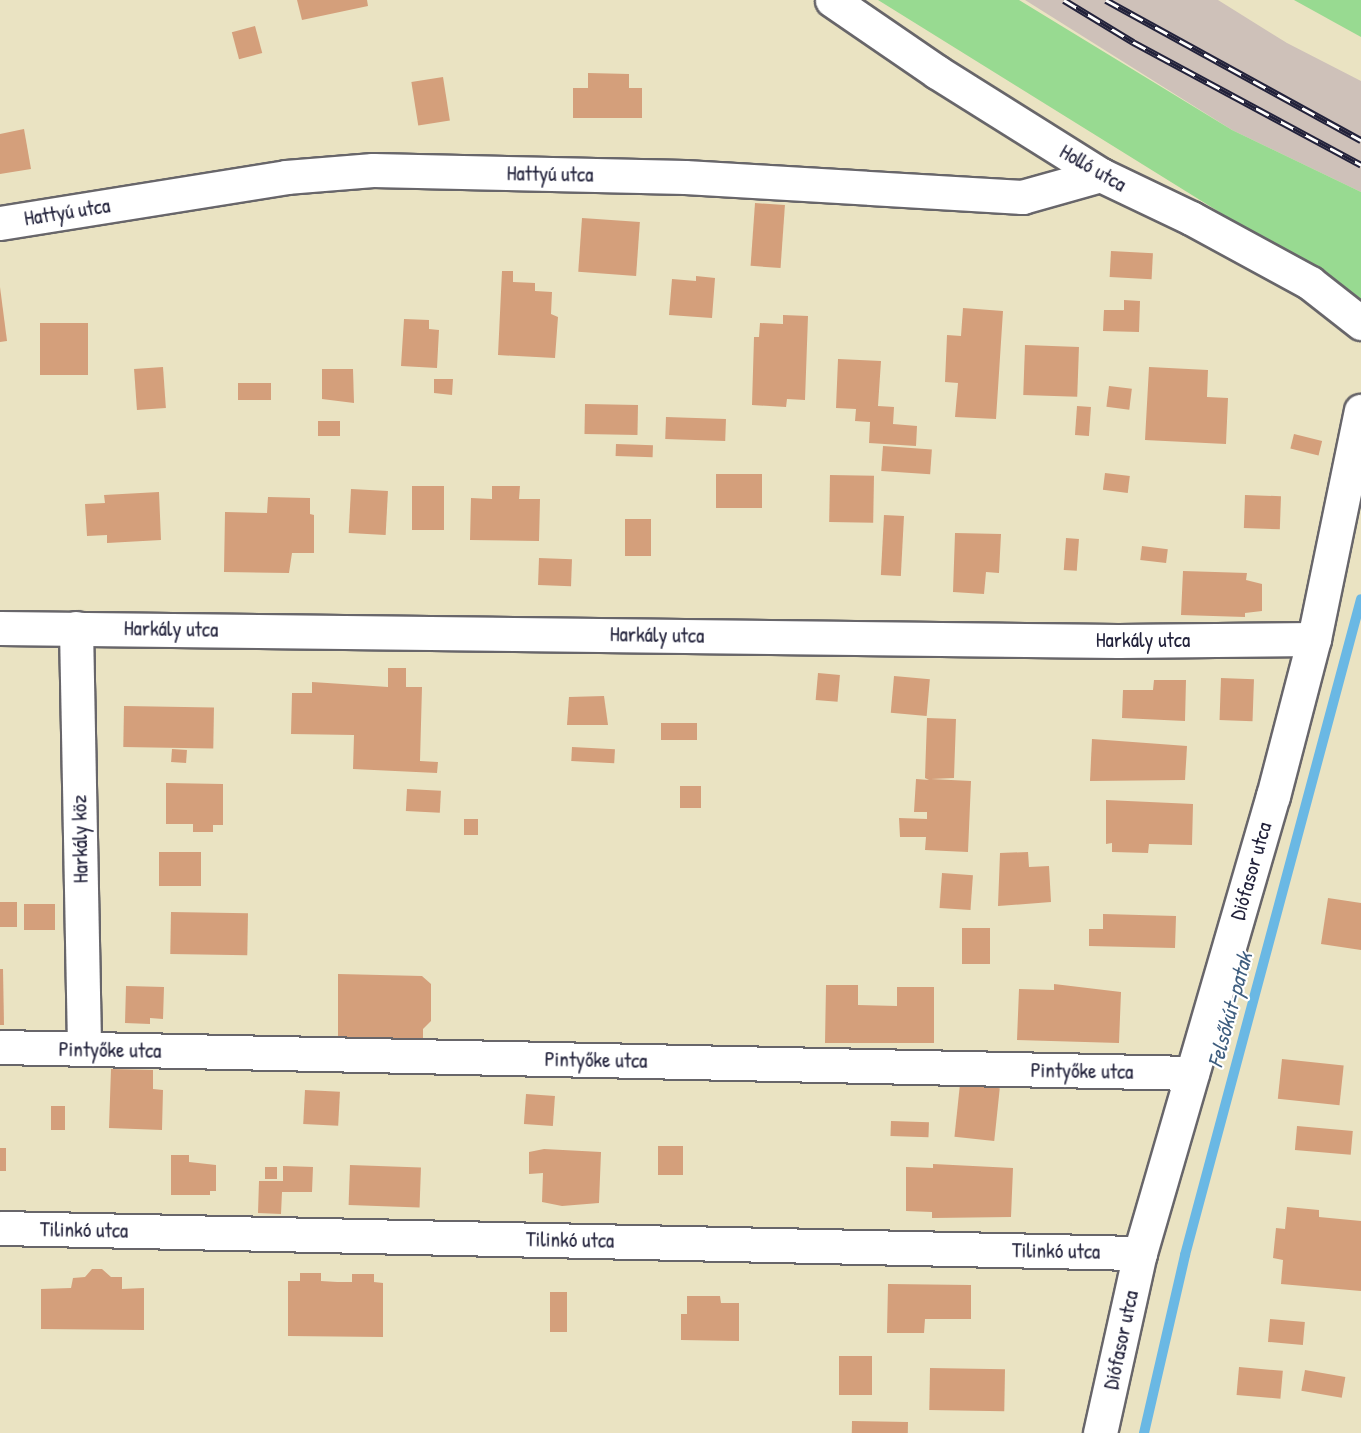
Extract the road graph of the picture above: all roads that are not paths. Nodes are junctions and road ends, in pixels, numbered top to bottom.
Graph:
1 (832, 0) edge
2 (1101, 175) junction
3 (0, 223) edge
4 (1361, 323) edge
5 (1361, 411) edge
6 (0, 628) edge
7 (76, 628) junction
8 (1314, 639) junction
9 (0, 1047) edge
10 (84, 1049) junction
11 (1192, 1073) junction
12 (0, 1228) edge
13 (1140, 1253) junction
14 (1100, 1433) edge

1 - 2 street, Holló utca
2 - 3 street, Hattyú utca
2 - 4 street, Holló utca
5 - 8 street, Diófasor utca
6 - 7 street, Harkály utca
7 - 8 street, Harkály utca
7 - 10 street, Harkály köz
8 - 11 street, Diófasor utca
9 - 10 street, Pintyőke utca
10 - 11 street, Pintyőke utca
11 - 13 street, Diófasor utca
12 - 13 street, Tilinkó utca
13 - 14 street, Diófasor utca

